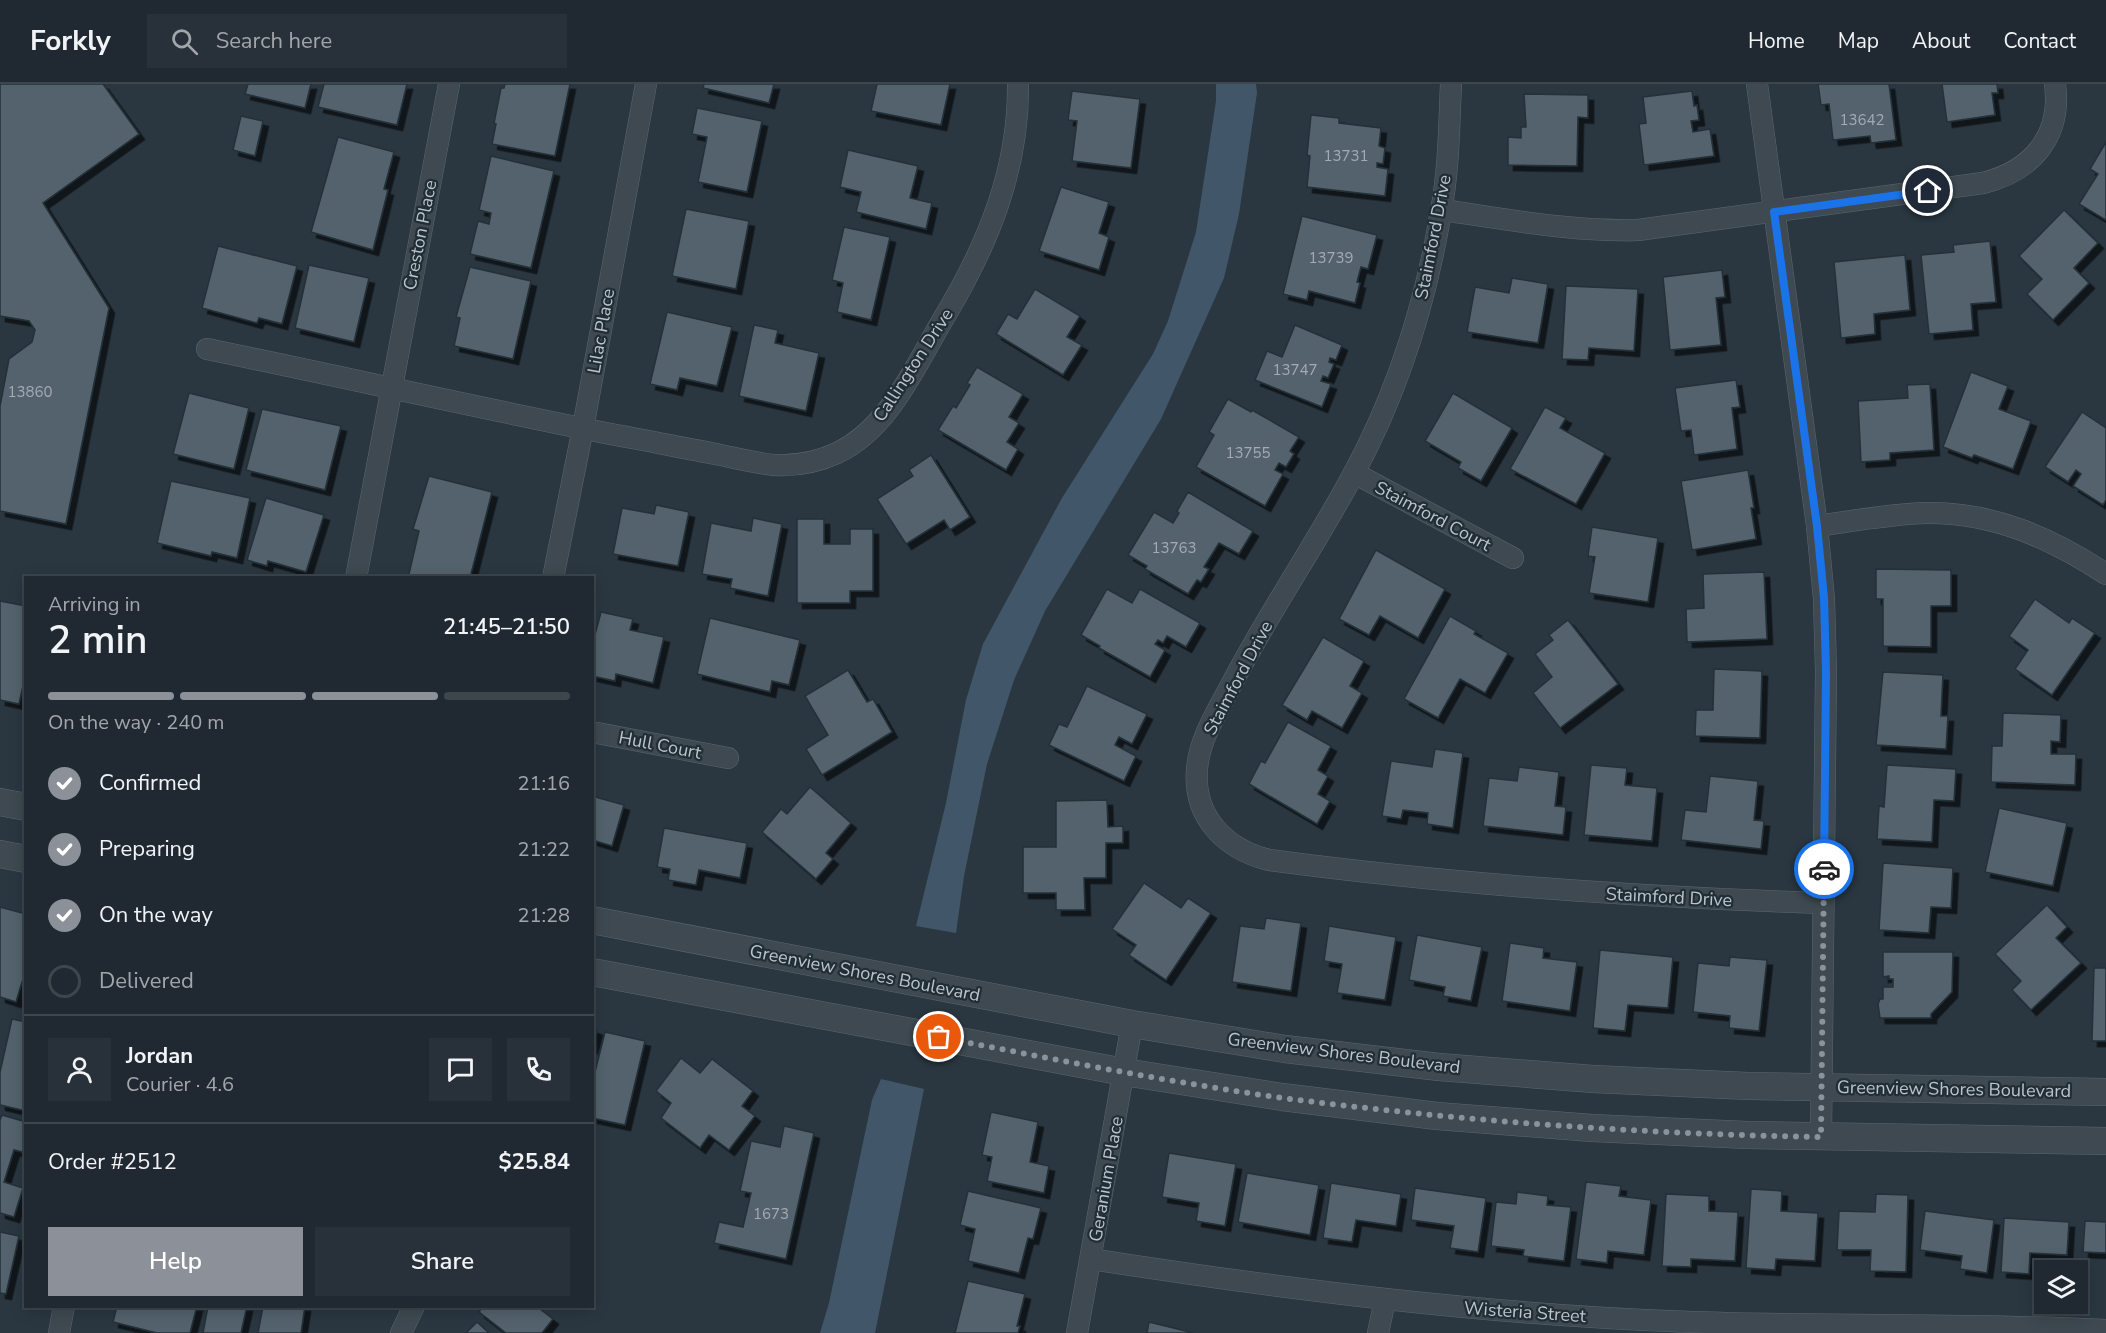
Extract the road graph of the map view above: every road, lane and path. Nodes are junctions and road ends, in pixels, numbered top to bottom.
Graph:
1 (449, 84) edge
2 (646, 84) edge
3 (1018, 84) edge
4 (1450, 84) edge
5 (1757, 84) edge
6 (2055, 84) edge
7 (1442, 210) junction
8 (1774, 212) junction
9 (207, 349) dead end
10 (392, 387) junction
11 (583, 428) junction
12 (1354, 473) junction
13 (1817, 526) junction
14 (1512, 558) dead end
15 (2106, 574) edge
16 (356, 576) edge
17 (553, 576) edge
18 (594, 732) edge
19 (728, 758) dead end
20 (0, 802) edge
21 (24, 807) edge
22 (0, 854) edge
23 (24, 859) edge
24 (1823, 903) junction
25 (594, 920) edge
26 (594, 972) edge
27 (1132, 1024) junction
28 (1124, 1072) junction
29 (1821, 1088) junction
30 (2106, 1092) edge
31 (1821, 1137) junction
32 (2106, 1141) edge
33 (1091, 1259) junction
34 (1385, 1300) junction
35 (64, 1308) edge
36 (413, 1308) edge
37 (1690, 1328) edge
38 (2106, 1330) edge
39 (2073, 1331) edge
40 (59, 1333) edge
41 (401, 1333) edge
42 (1077, 1333) edge
43 (1378, 1333) edge

1 - 10 street, Creston Place
2 - 11 street, Lilac Place
3 - 11 street, Callington Drive
4 - 7 street, Staimford Drive
5 - 8 street
6 - 8 street
7 - 8 street
7 - 12 street, Staimford Drive
8 - 13 street
9 - 10 street
10 - 11 street
10 - 16 street, Creston Place
11 - 17 street, Lilac Place
12 - 14 street, Staimford Court
12 - 24 street, Staimford Drive
13 - 15 street
13 - 24 street
18 - 19 street, Hull Court
20 - 21 street
22 - 23 street
24 - 29 street
25 - 27 street, Greenview Shores Boulevard
26 - 28 street
27 - 28 street, Geranium Place
27 - 29 street, Greenview Shores Boulevard
28 - 31 street
28 - 33 street, Geranium Place
29 - 30 street, Greenview Shores Boulevard
29 - 31 street
31 - 32 street
33 - 34 street, Wisteria Street
33 - 42 street, Geranium Place
34 - 37 street, Wisteria Street
34 - 43 street
35 - 40 street
36 - 41 street
37 - 39 street, Wisteria Street
38 - 39 street, Wisteria Street

